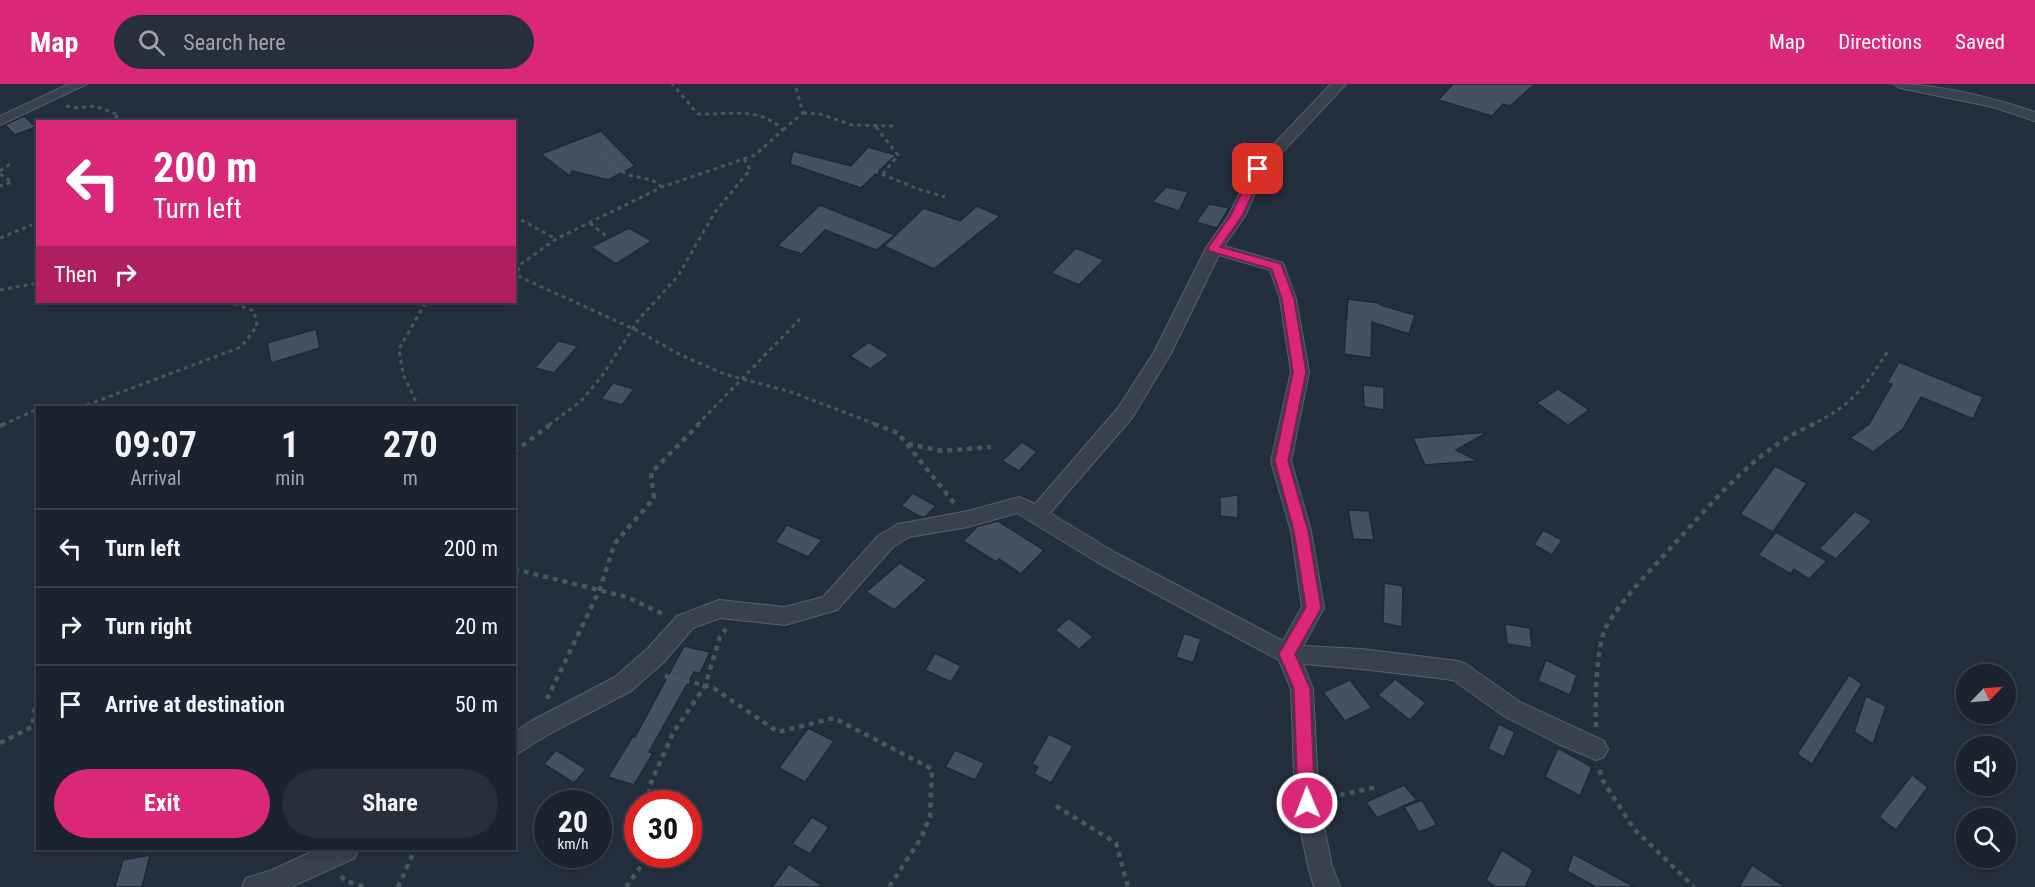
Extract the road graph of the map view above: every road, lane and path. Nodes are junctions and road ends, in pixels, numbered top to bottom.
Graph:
1 (80, 84) edge
2 (672, 84) edge
3 (795, 84) edge
4 (1339, 84) edge
5 (1900, 84) edge
6 (39, 103) junction
7 (803, 113) junction
8 (2035, 117) edge
9 (113, 120) edge
10 (0, 121) edge
11 (875, 126) junction
12 (894, 126) dead end
13 (783, 130) junction
14 (602, 158) dead end
15 (744, 159) junction
16 (10, 164) dead end
17 (867, 168) dead end
18 (0, 172) edge
19 (883, 174) junction
20 (0, 186) edge
21 (662, 187) junction
22 (945, 197) dead end
23 (516, 217) edge
24 (590, 223) junction
25 (32, 225) dead end
26 (607, 237) dead end
27 (0, 238) edge
28 (556, 239) junction
29 (1214, 248) junction
30 (516, 268) edge
31 (36, 284) edge
32 (0, 290) edge
33 (233, 303) edge
34 (425, 303) edge
35 (801, 318) dead end
36 (634, 329) junction
37 (1889, 349) dead end
38 (741, 380) junction
39 (84, 406) edge
40 (418, 406) edge
41 (36, 410) edge
42 (0, 426) edge
43 (907, 444) junction
44 (991, 447) dead end
45 (516, 451) edge
46 (1037, 515) junction
47 (968, 519) junction
48 (516, 570) edge
49 (599, 591) junction
50 (739, 611) junction
51 (685, 622) junction
52 (1287, 654) junction
53 (639, 670) junction
54 (705, 686) junction
55 (36, 700) edge
56 (522, 741) edge
57 (0, 743) edge
58 (1596, 749) junction
59 (1377, 787) dead end
60 (649, 790) edge
61 (1307, 803) junction
62 (1056, 806) dead end
63 (344, 850) edge
64 (415, 850) edge
65 (640, 868) edge
66 (255, 887) edge
67 (398, 887) edge
68 (626, 887) edge
69 (889, 887) edge
70 (1128, 887) edge
71 (1327, 887) edge
72 (1694, 887) edge

1 - 6 street
2 - 13 path
3 - 7 path
4 - 29 street
5 - 8 street
6 - 9 path
6 - 10 street
7 - 11 path
7 - 13 path
11 - 12 path
11 - 19 path
13 - 15 path
14 - 21 path
15 - 21 path
15 - 36 path
16 - 18 path
17 - 19 path
18 - 20 path
19 - 22 path
21 - 24 path
23 - 28 path
24 - 26 path
24 - 28 path
25 - 27 path
28 - 30 path
29 - 46 street
29 - 52 street
30 - 36 path
31 - 32 path
33 - 39 path
34 - 40 path
35 - 38 path
36 - 38 path
36 - 45 path
37 - 58 path
38 - 43 path
38 - 49 path
41 - 42 path
43 - 44 path
43 - 47 path
46 - 47 street
46 - 52 street
47 - 50 street
48 - 49 path
49 - 51 path
49 - 56 path
50 - 51 street
50 - 54 path
51 - 53 street
52 - 58 street
52 - 61 street
53 - 54 path
53 - 56 street
54 - 60 path
54 - 69 path
55 - 57 path
58 - 72 path
59 - 61 path
61 - 71 street
62 - 70 path
63 - 66 street
64 - 67 path
65 - 68 path

